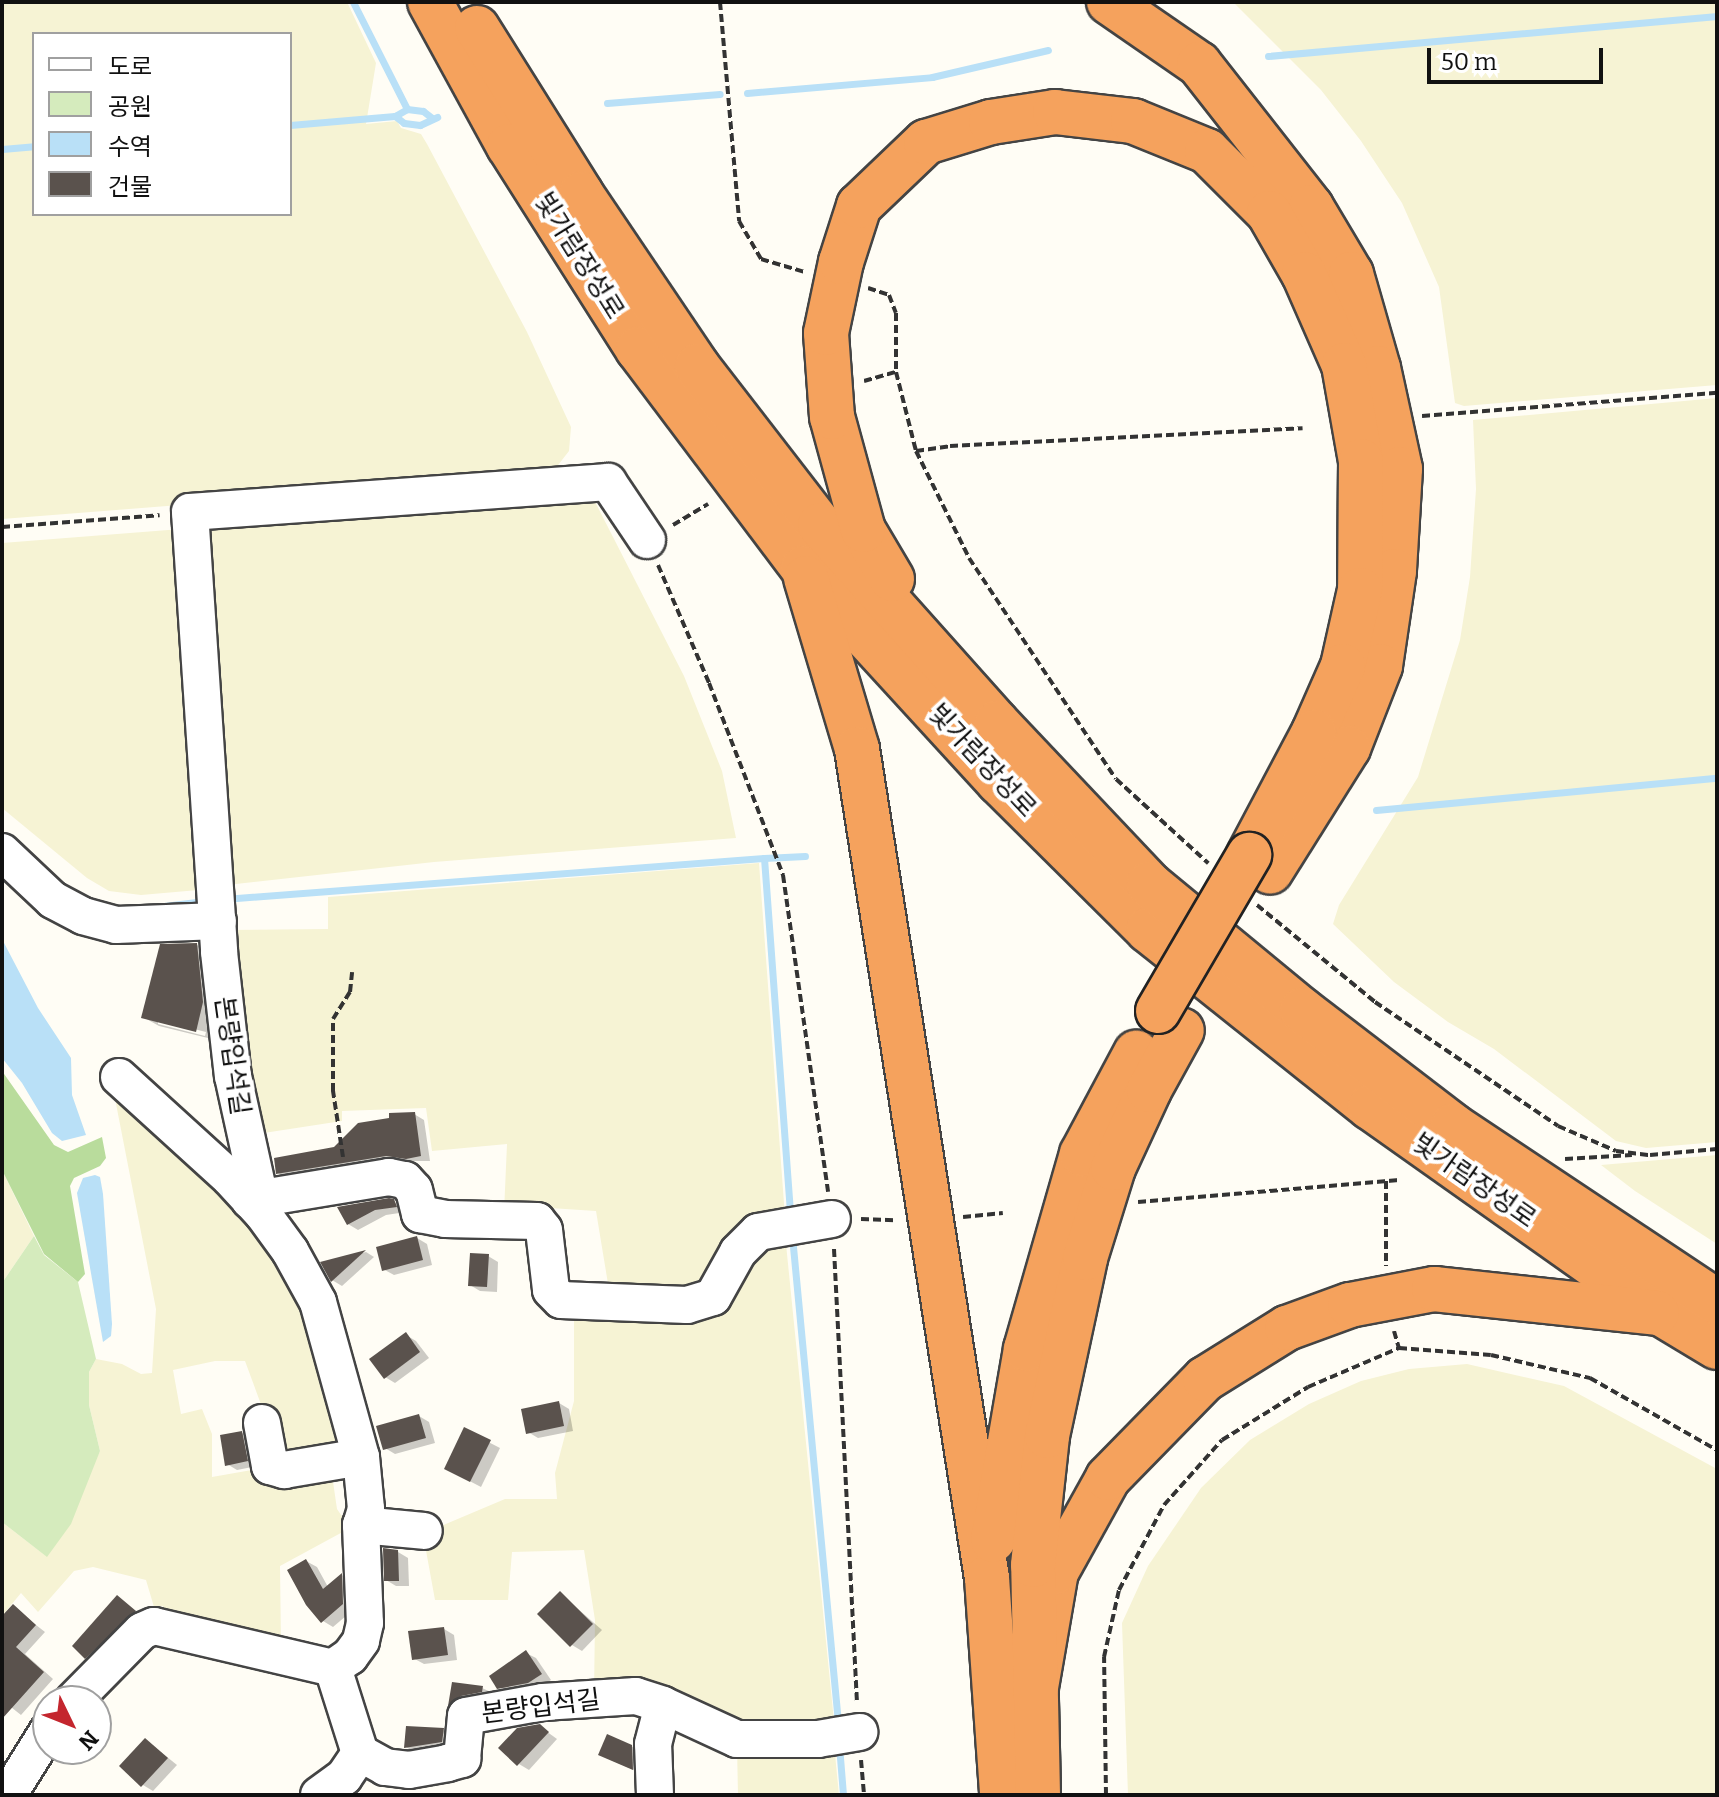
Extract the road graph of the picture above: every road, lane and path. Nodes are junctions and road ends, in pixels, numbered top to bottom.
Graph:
1 (430, 2) edge
2 (463, 2) edge
3 (720, 2) edge
4 (1109, 2) edge
5 (812, 274) dead end
6 (866, 287) dead end
7 (896, 372) junction
8 (860, 382) dead end
9 (1717, 393) edge
10 (1422, 416) dead end
11 (1303, 428) dead end
12 (916, 451) junction
13 (708, 504) dead end
14 (190, 512) junction
15 (2, 527) edge
16 (647, 540) junction
17 (803, 568) junction
18 (997, 723) junction
19 (2, 852) edge
20 (1247, 875) junction
21 (217, 905) junction
22 (352, 972) dead end
23 (1170, 1020) junction
24 (119, 1077) dead end
25 (1717, 1149) edge
26 (1650, 1155) junction
27 (1551, 1159) dead end
28 (1399, 1180) dead end
29 (1386, 1181) junction
30 (347, 1184) junction
31 (250, 1200) junction
32 (1134, 1203) dead end
33 (1003, 1213) dead end
34 (963, 1217) dead end
35 (802, 1224) junction
36 (1386, 1268) dead end
37 (1717, 1302) edge
38 (1662, 1314) junction
39 (1390, 1319) dead end
40 (1717, 1347) edge
41 (1399, 1348) junction
42 (262, 1423) dead end
43 (1717, 1450) edge
44 (361, 1457) junction
45 (361, 1525) junction
46 (424, 1531) dead end
47 (987, 1578) junction
48 (333, 1668) junction
49 (88, 1685) edge
50 (1035, 1693) junction
51 (663, 1705) junction
52 (841, 1736) junction
53 (360, 1753) junction
54 (32, 1757) edge
55 (413, 1783) edge
56 (8, 1795) edge
57 (319, 1795) edge
58 (655, 1795) edge
59 (864, 1795) edge
60 (1002, 1795) edge
61 (1038, 1795) edge
62 (1106, 1795) edge

1 - 17 highway, 빛가람장성로
2 - 18 highway, 빛가람장성로
3 - 5 path
4 - 20 highway
6 - 7 path
7 - 8 path
7 - 12 path
9 - 10 path
11 - 12 path
12 - 20 path
13 - 16 path
14 - 15 path
14 - 16 lane
14 - 21 lane, 본량입석길
16 - 35 path
17 - 38 highway, 빛가람장성로
17 - 47 highway
18 - 20 highway
18 - 37 highway, 빛가람장성로
19 - 21 lane
20 - 23 highway
20 - 26 path
21 - 31 lane, 본량입석길
22 - 30 path
23 - 47 highway
23 - 50 highway
24 - 31 lane
25 - 26 path
26 - 27 path
28 - 29 path
29 - 32 path
29 - 36 path
30 - 31 lane
30 - 35 lane
31 - 44 lane
33 - 34 path
35 - 52 path
38 - 40 highway, 빛가람장성로
38 - 50 highway
39 - 41 path
41 - 43 path
41 - 62 path
42 - 44 lane
44 - 45 lane
45 - 46 lane
45 - 48 lane
47 - 60 highway
48 - 49 lane
48 - 53 lane
50 - 61 highway
51 - 52 lane, 본량입석길
51 - 55 lane, 본량입석길
51 - 58 lane
52 - 59 path
53 - 55 lane, 본량입석길
53 - 57 lane
54 - 56 lane

